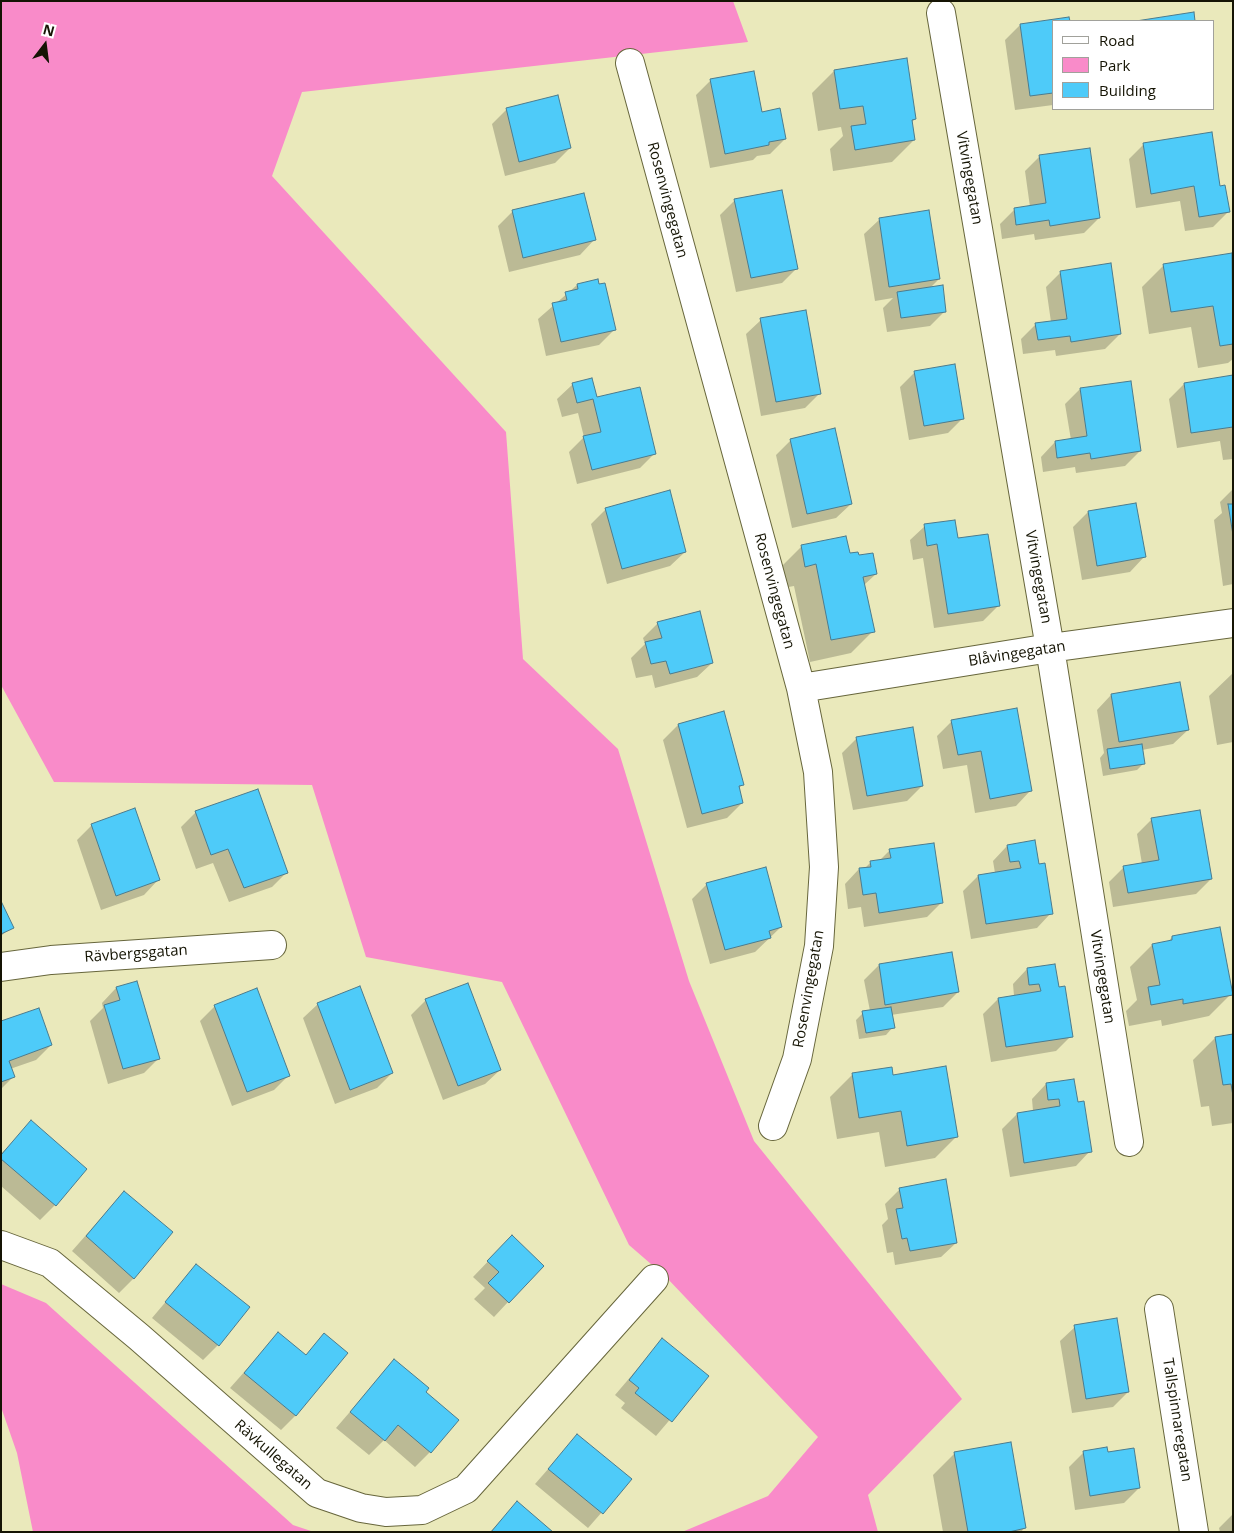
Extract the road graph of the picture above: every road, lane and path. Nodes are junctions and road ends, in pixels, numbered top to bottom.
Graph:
1 (941, 12) dead end
2 (630, 63) dead end
3 (1233, 623) edge
4 (1050, 648) junction
5 (801, 688) junction
6 (272, 945) dead end
7 (1, 967) edge
8 (773, 1126) dead end
9 (1129, 1142) dead end
10 (1, 1245) edge
11 (654, 1279) dead end
12 (1159, 1309) dead end
13 (1194, 1532) edge

1 - 4 street, Vitvingegatan
2 - 5 street, Rosenvingegatan
3 - 4 street, Blåvingegatan
4 - 5 street, Blåvingegatan
4 - 9 street, Vitvingegatan
5 - 8 street, Rosenvingegatan
6 - 7 street, Rävbergsgatan
10 - 11 street, Rävkullegatan
12 - 13 street, Tallspinnaregatan

